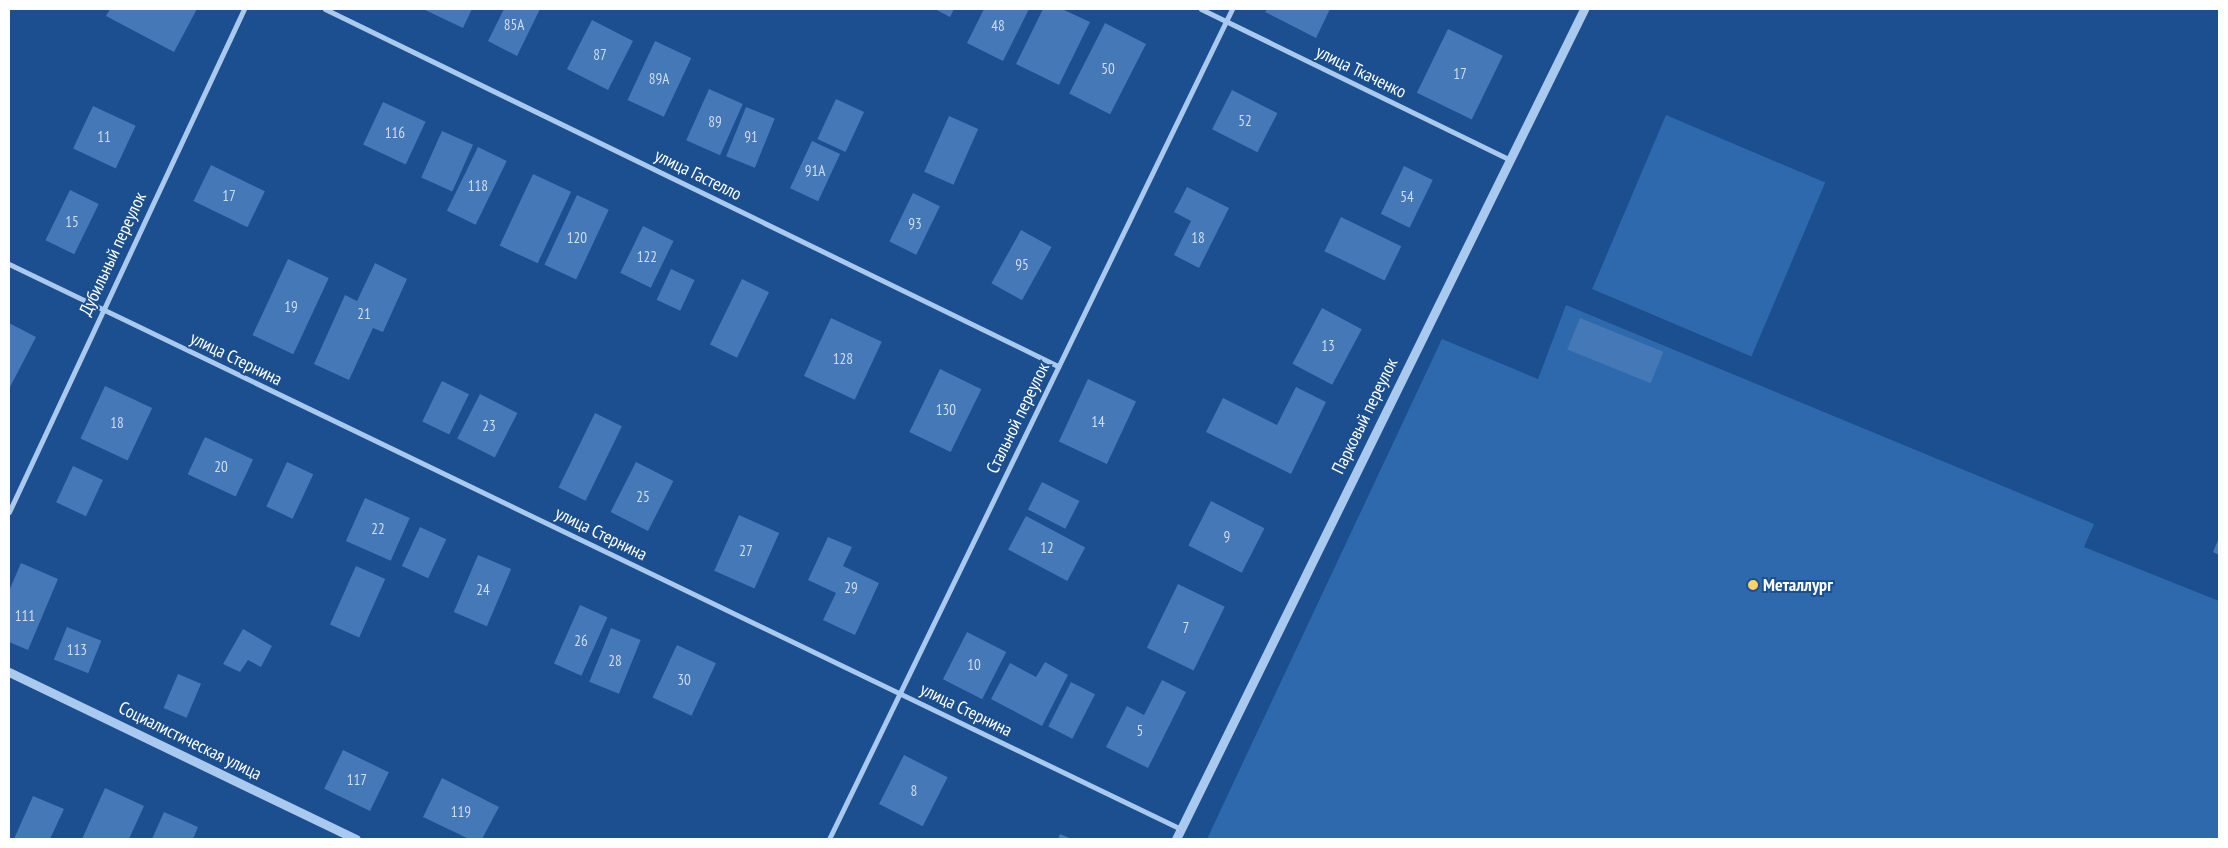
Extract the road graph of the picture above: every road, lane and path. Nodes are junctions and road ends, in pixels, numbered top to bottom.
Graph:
1 (244, 9) edge
2 (325, 9) edge
3 (1201, 9) edge
4 (1232, 9) edge
5 (1584, 9) edge
6 (1226, 21) junction
7 (1508, 159) junction
8 (9, 264) edge
9 (102, 309) junction
10 (1058, 366) junction
11 (9, 512) edge
12 (9, 672) edge
13 (899, 693) junction
14 (1181, 829) junction
15 (356, 839) edge
16 (829, 839) edge
17 (1176, 839) edge

1 - 9 street, Дубильный переулок
2 - 10 street, улица Гастелло
3 - 6 street, улица Ткаченко
4 - 6 street, Стальной переулок
5 - 7 street, Парковый переулок
6 - 7 street, улица Ткаченко
6 - 10 street, Стальной переулок
7 - 14 street, Парковый переулок
8 - 9 street, улица Стернина
9 - 11 street, Дубильный переулок
9 - 13 street, улица Стернина
10 - 13 street, Стальной переулок
12 - 15 street, Социалистическая улица
13 - 14 street, улица Стернина
13 - 16 street, Стальной переулок
14 - 17 street, Парковый переулок

